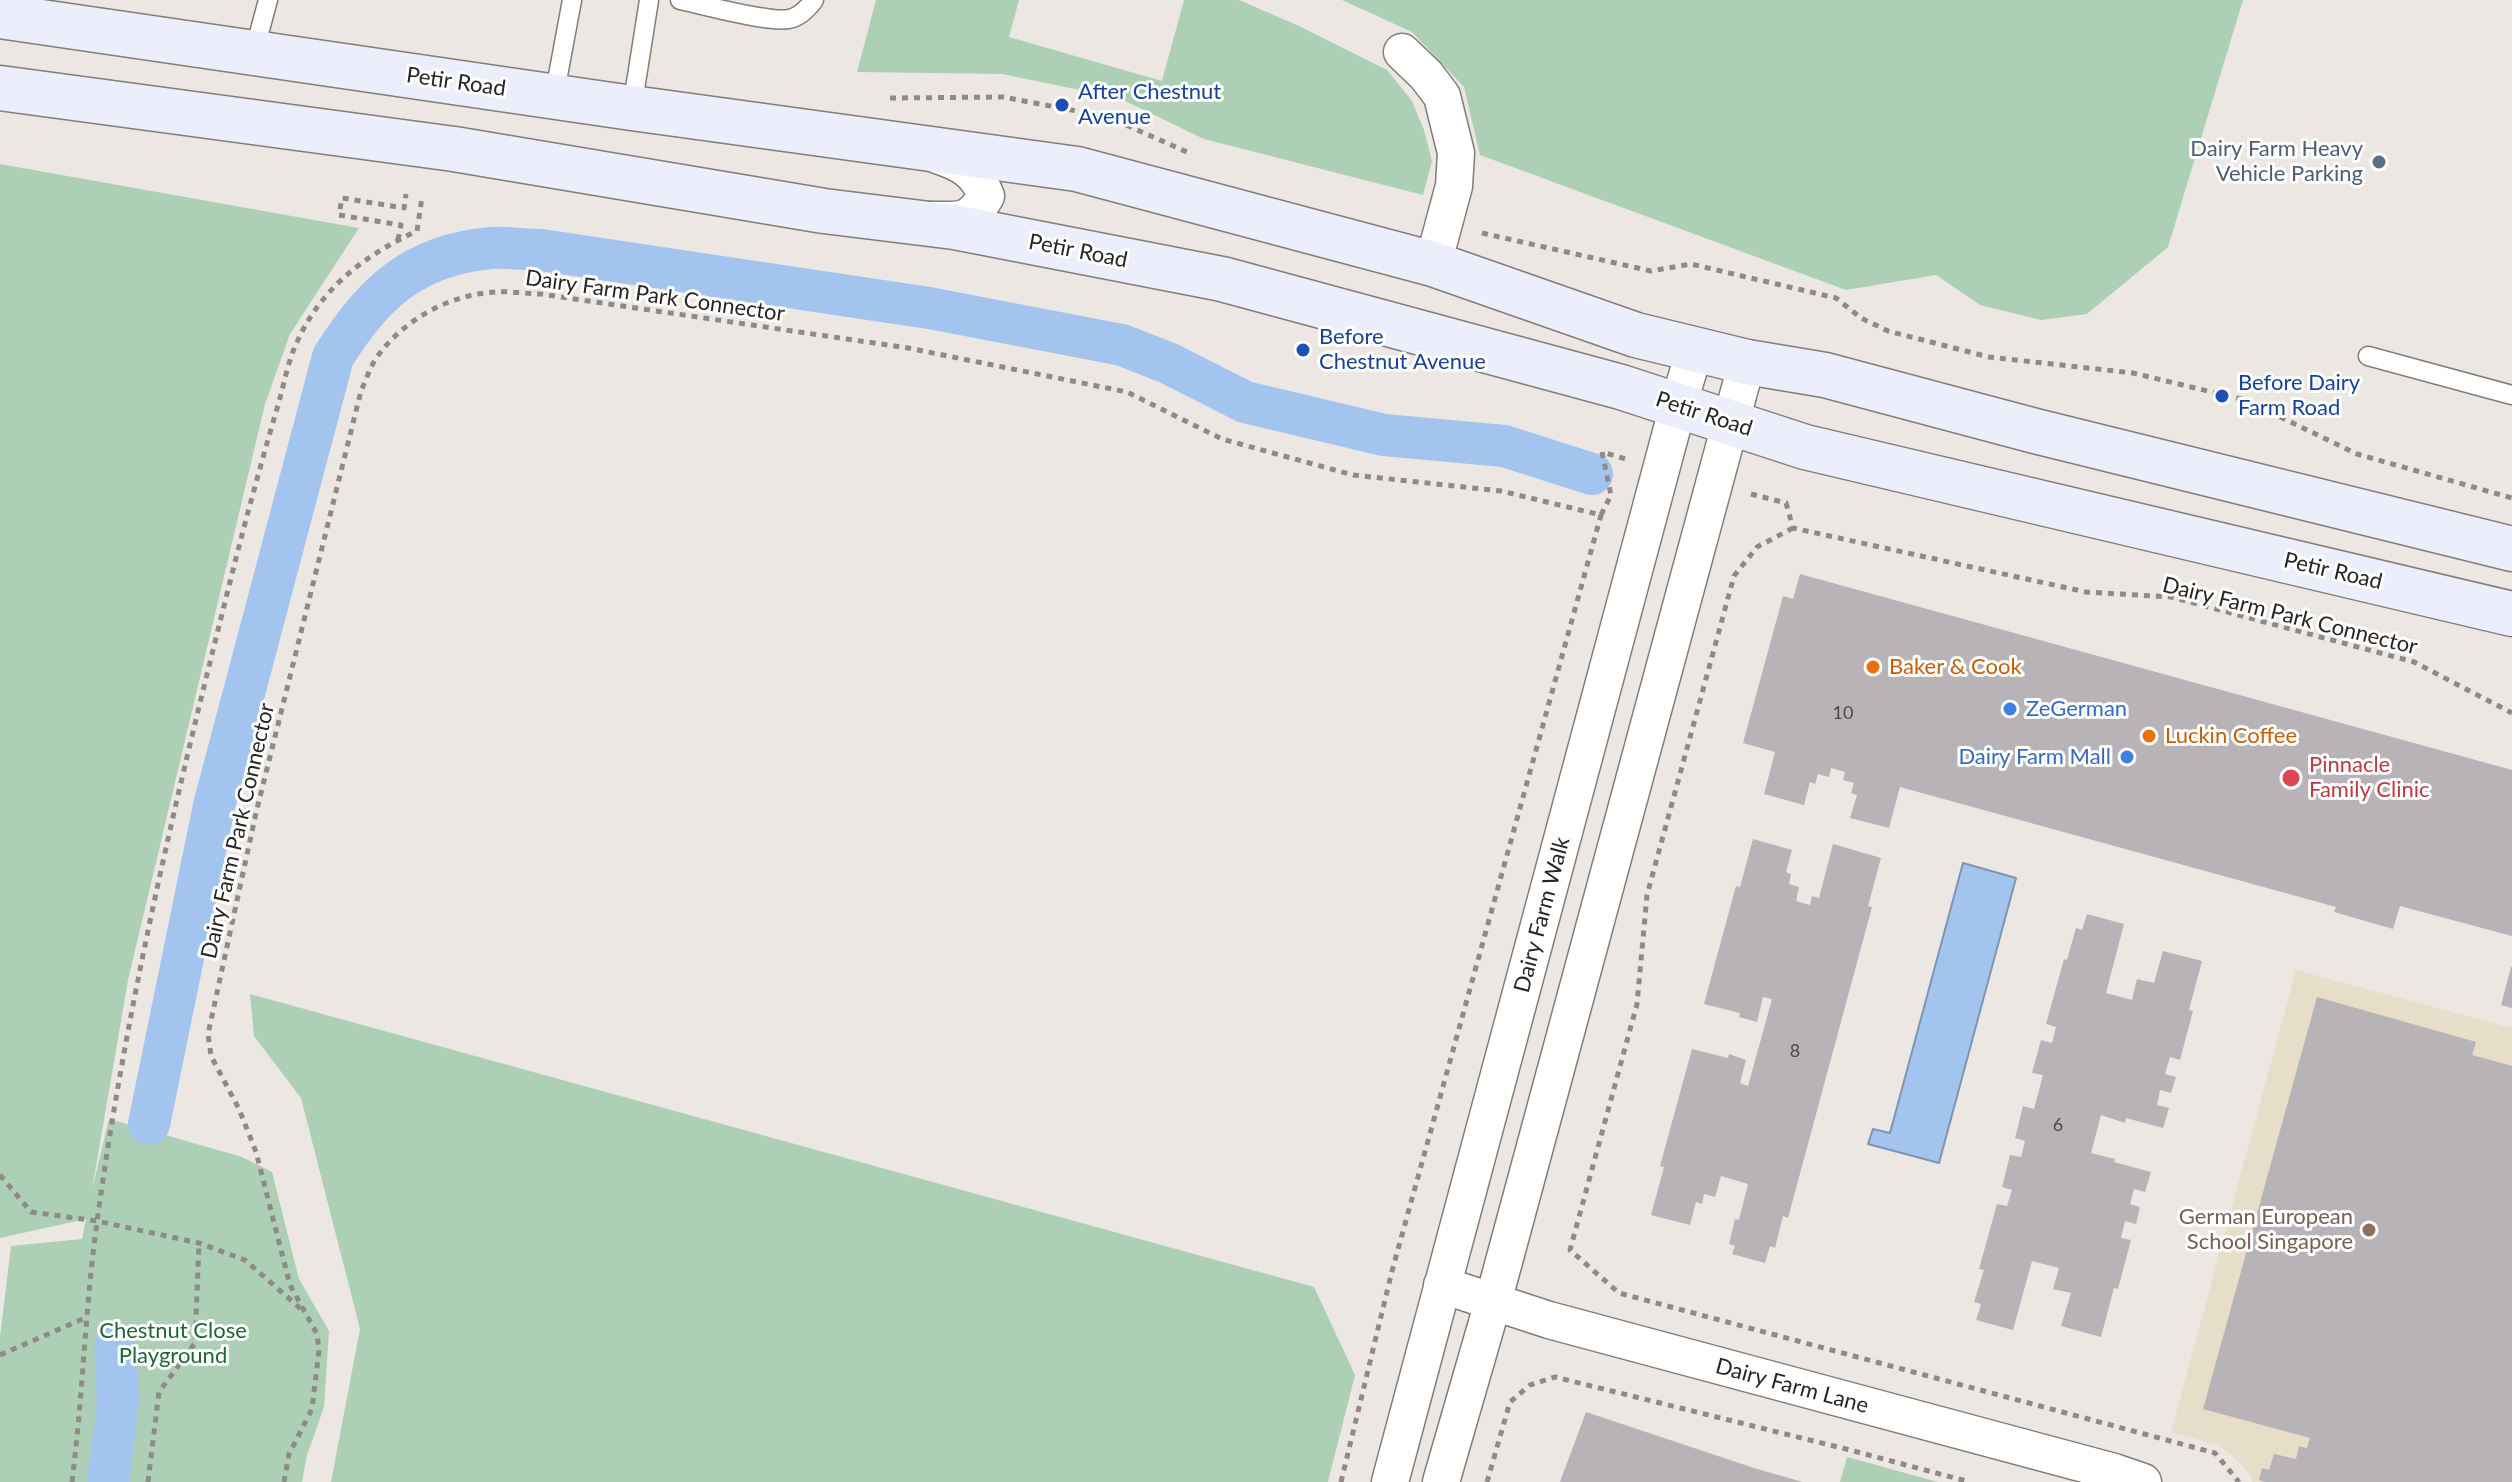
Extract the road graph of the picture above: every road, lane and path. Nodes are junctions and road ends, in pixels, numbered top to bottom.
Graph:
1 (268, 0) edge
2 (572, 0) edge
3 (649, 0) edge
4 (680, 0) edge
5 (814, 0) edge
6 (0, 16) edge
7 (254, 52) junction
8 (1402, 52) dead end
9 (0, 88) edge
10 (554, 97) junction
11 (632, 108) junction
12 (913, 146) junction
13 (406, 194) dead end
14 (422, 197) dead end
15 (896, 219) junction
16 (398, 240) junction
17 (1433, 264) junction
18 (1695, 349) junction
19 (2368, 356) dead end
20 (1747, 362) junction
21 (2512, 395) edge
22 (1678, 406) junction
23 (1731, 423) junction
24 (1602, 452) dead end
25 (1786, 503) dead end
26 (1601, 515) junction
27 (1793, 528) junction
28 (2512, 549) edge
29 (2512, 614) edge
30 (2512, 713) edge
31 (0, 1175) edge
32 (97, 1221) junction
33 (199, 1243) junction
34 (1442, 1285) junction
35 (1493, 1302) junction
36 (304, 1312) junction
37 (85, 1318) junction
38 (0, 1355) edge
39 (72, 1482) edge
40 (148, 1482) edge
41 (284, 1482) edge
42 (1341, 1482) edge
43 (1390, 1482) edge
44 (1441, 1482) edge
45 (1487, 1482) edge
46 (1970, 1482) edge
47 (2143, 1482) edge
48 (2239, 1482) edge

1 - 7 lane
2 - 10 lane
3 - 11 lane
4 - 5 lane
6 - 7 main road, Petir Road
7 - 10 main road, Petir Road
8 - 17 street
9 - 15 main road, Petir Road
10 - 11 main road, Petir Road
11 - 12 main road, Petir Road
12 - 15 street, Petir Road
12 - 17 main road, Petir Road
13 - 16 path
14 - 16 path
15 - 22 main road, Petir Road
16 - 32 path
17 - 18 main road, Petir Road
18 - 20 main road, Petir Road
18 - 22 street, Dairy Farm Walk
19 - 21 lane
20 - 23 street
20 - 28 main road, Petir Road
22 - 23 main road, Petir Road
22 - 34 street, Dairy Farm Walk
23 - 29 main road, Petir Road
23 - 35 street
24 - 26 path
25 - 27 path
26 - 36 path, Dairy Farm Park Connector
26 - 42 path
27 - 30 path, Dairy Farm Park Connector
27 - 48 path
31 - 32 path
32 - 33 path
32 - 37 path
33 - 36 path
33 - 40 path
34 - 35 street, Dairy Farm Lane
34 - 43 street, Dairy Farm Walk
35 - 44 street
35 - 47 street, Dairy Farm Lane
36 - 41 path, Dairy Farm Park Connector
37 - 38 path
37 - 39 path
45 - 46 path

